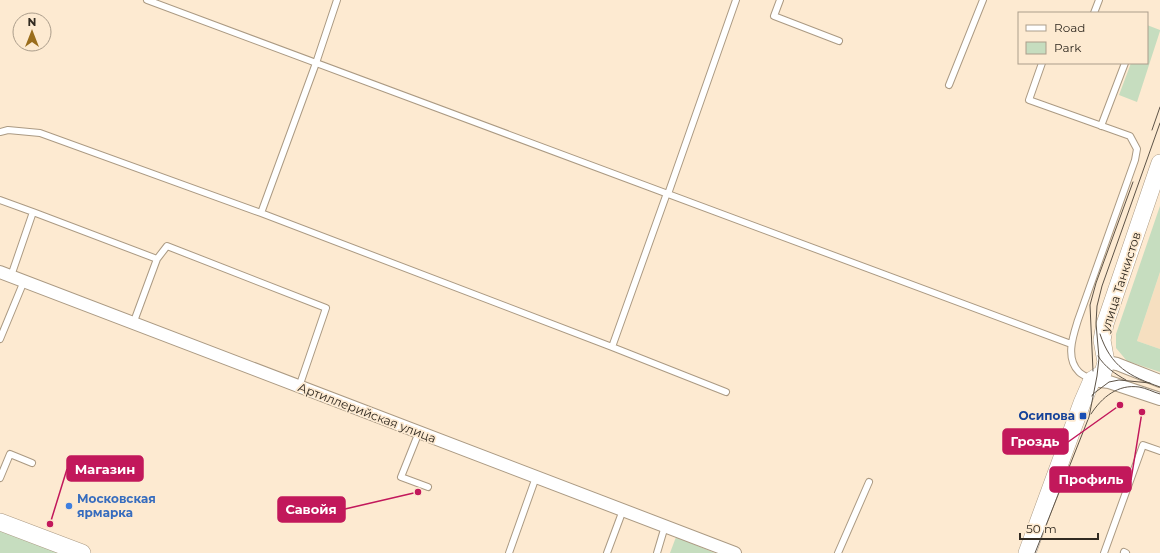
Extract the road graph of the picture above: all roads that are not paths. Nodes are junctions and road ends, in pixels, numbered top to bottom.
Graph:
1 (147, 0) edge
2 (337, 0) edge
3 (736, 0) edge
4 (780, 0) edge
5 (983, 0) edge
6 (1099, 0) edge
7 (1094, 12) edge
8 (839, 41) dead end
9 (316, 63) junction
10 (1042, 64) edge
11 (1125, 64) edge
12 (949, 85) dead end
13 (1102, 126) junction
14 (0, 132) edge
15 (1160, 163) edge
16 (668, 194) junction
17 (0, 200) edge
18 (33, 212) junction
19 (261, 213) junction
20 (157, 259) junction
21 (5, 274) edge
22 (24, 281) junction
23 (133, 324) junction
24 (0, 339) edge
25 (1071, 344) junction
26 (612, 347) junction
27 (1102, 374) junction
28 (1160, 381) edge
29 (299, 387) junction
30 (726, 392) dead end
31 (1160, 399) edge
32 (419, 432) junction
33 (1160, 451) edge
34 (32, 463) dead end
35 (536, 477) junction
36 (0, 478) edge
37 (869, 482) dead end
38 (428, 486) dead end
39 (623, 510) junction
40 (0, 522) edge
41 (665, 526) junction
42 (82, 553) edge
43 (509, 553) edge
44 (607, 553) edge
45 (657, 553) edge
46 (735, 553) edge
47 (838, 553) edge
48 (1027, 553) edge
49 (1104, 553) edge

1 - 9 lane
2 - 9 lane
3 - 16 lane
4 - 8 lane
5 - 12 lane
6 - 7 lane
9 - 16 lane
9 - 19 lane
10 - 13 lane
11 - 13 lane
13 - 25 lane
14 - 19 lane
15 - 27 main road, улица Танкистов
16 - 25 lane
16 - 26 lane
17 - 18 lane
18 - 20 lane
18 - 21 lane
19 - 26 lane
20 - 23 lane
20 - 29 lane
21 - 22 street, Артиллерийская улица
22 - 23 street, Артиллерийская улица
22 - 24 lane
23 - 29 street, Артиллерийская улица
25 - 27 lane
26 - 30 lane
27 - 28 street
27 - 31 street
27 - 48 main road
29 - 32 street, Артиллерийская улица
32 - 35 street, Артиллерийская улица
32 - 38 lane
33 - 49 lane
34 - 36 lane
35 - 39 street, Артиллерийская улица
35 - 43 lane
37 - 47 lane
39 - 41 street, Артиллерийская улица
39 - 44 lane
40 - 42 main road
41 - 45 lane
41 - 46 street, Артиллерийская улица

